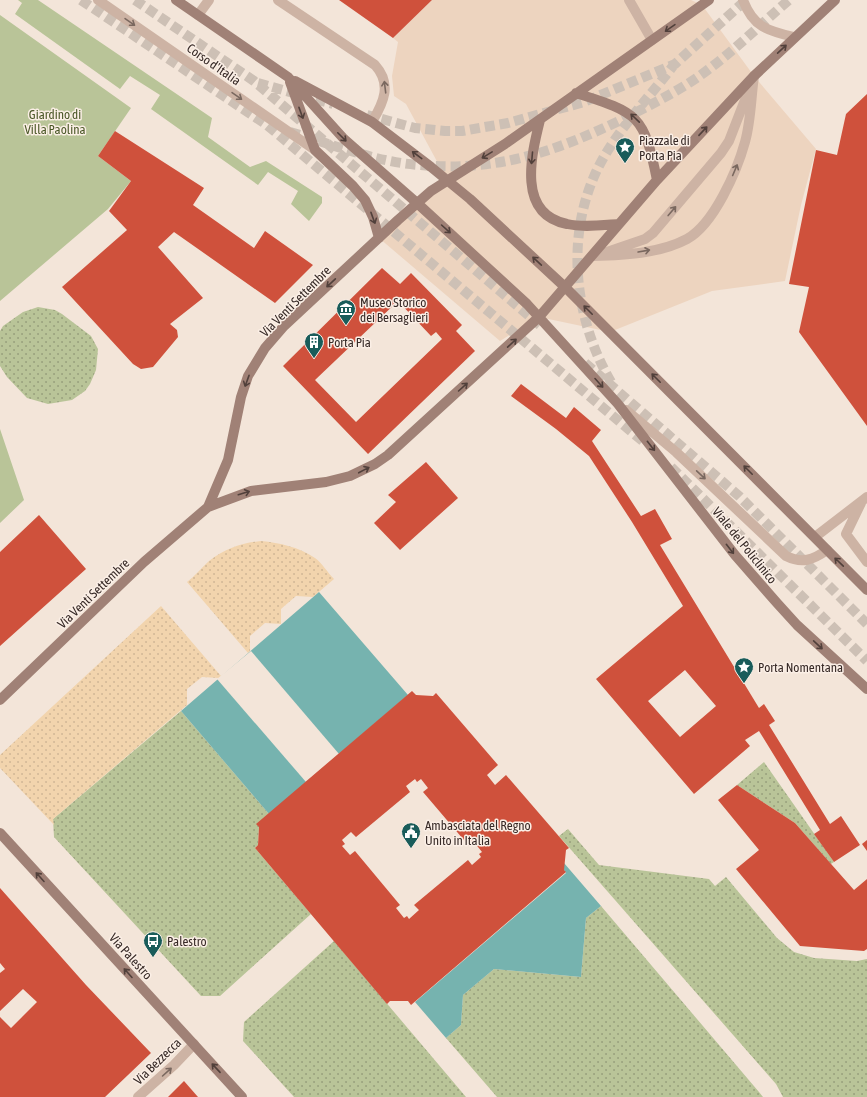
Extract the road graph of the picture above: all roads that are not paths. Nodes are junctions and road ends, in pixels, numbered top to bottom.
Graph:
1 (98, 0) edge
2 (176, 0) edge
3 (210, 0) edge
4 (278, 0) edge
5 (629, 0) edge
6 (743, 0) edge
7 (835, 0) edge
8 (706, 3) edge
9 (198, 15) junction
10 (794, 37) junction
11 (652, 40) junction
12 (754, 76) junction
13 (288, 77) junction
14 (576, 93) junction
15 (540, 120) junction
16 (372, 122) junction
17 (315, 150) junction
18 (447, 180) junction
19 (657, 180) junction
20 (417, 202) junction
21 (619, 224) junction
22 (379, 238) junction
23 (592, 256) junction
24 (566, 288) junction
25 (539, 317) junction
26 (618, 404) junction
27 (864, 500) edge
28 (208, 507) junction
29 (815, 537) junction
30 (827, 550) junction
31 (867, 562) edge
32 (867, 590) edge
33 (867, 689) edge
34 (0, 700) edge
35 (0, 833) edge
36 (194, 1044) junction
37 (138, 1097) edge
38 (242, 1097) edge

1 -> 17 street, Corso d'Italia
2 - 9 street
3 - 9 street
16 -> 4 street
5 - 11 street
6 - 10 street
7 - 10 street
8 -> 11 street
9 - 13 street
12 -> 10 street
11 - 14 street
19 -> 12 street
23 -> 12 street
23 -> 12 street
13 - 16 street
13 -> 17 street, Corso d'Italia
13 -> 20 street
14 - 15 street
19 -> 14 street
15 -> 18 street
15 -> 21 street
18 -> 16 street
17 -> 22 street, Corso d'Italia
18 - 20 street
24 -> 18 street
19 - 21 street
20 - 22 street
20 -> 25 street
21 - 23 street
22 -> 28 street, Via Venti Settembre
23 - 24 street
24 - 25 street
29 -> 24 street
25 -> 26 street, Viale del Policlinico
28 -> 25 street, Via Venti Settembre
26 -> 30 street, Viale del Policlinico
26 -> 33 street, Viale del Policlinico
27 - 29 street
27 - 31 street
28 - 34 street, Via Venti Settembre
29 - 30 street
32 -> 30 street
36 -> 35 street, Via Palestro
37 -> 36 street, Via Bezzecca
38 -> 36 street, Via Palestro

